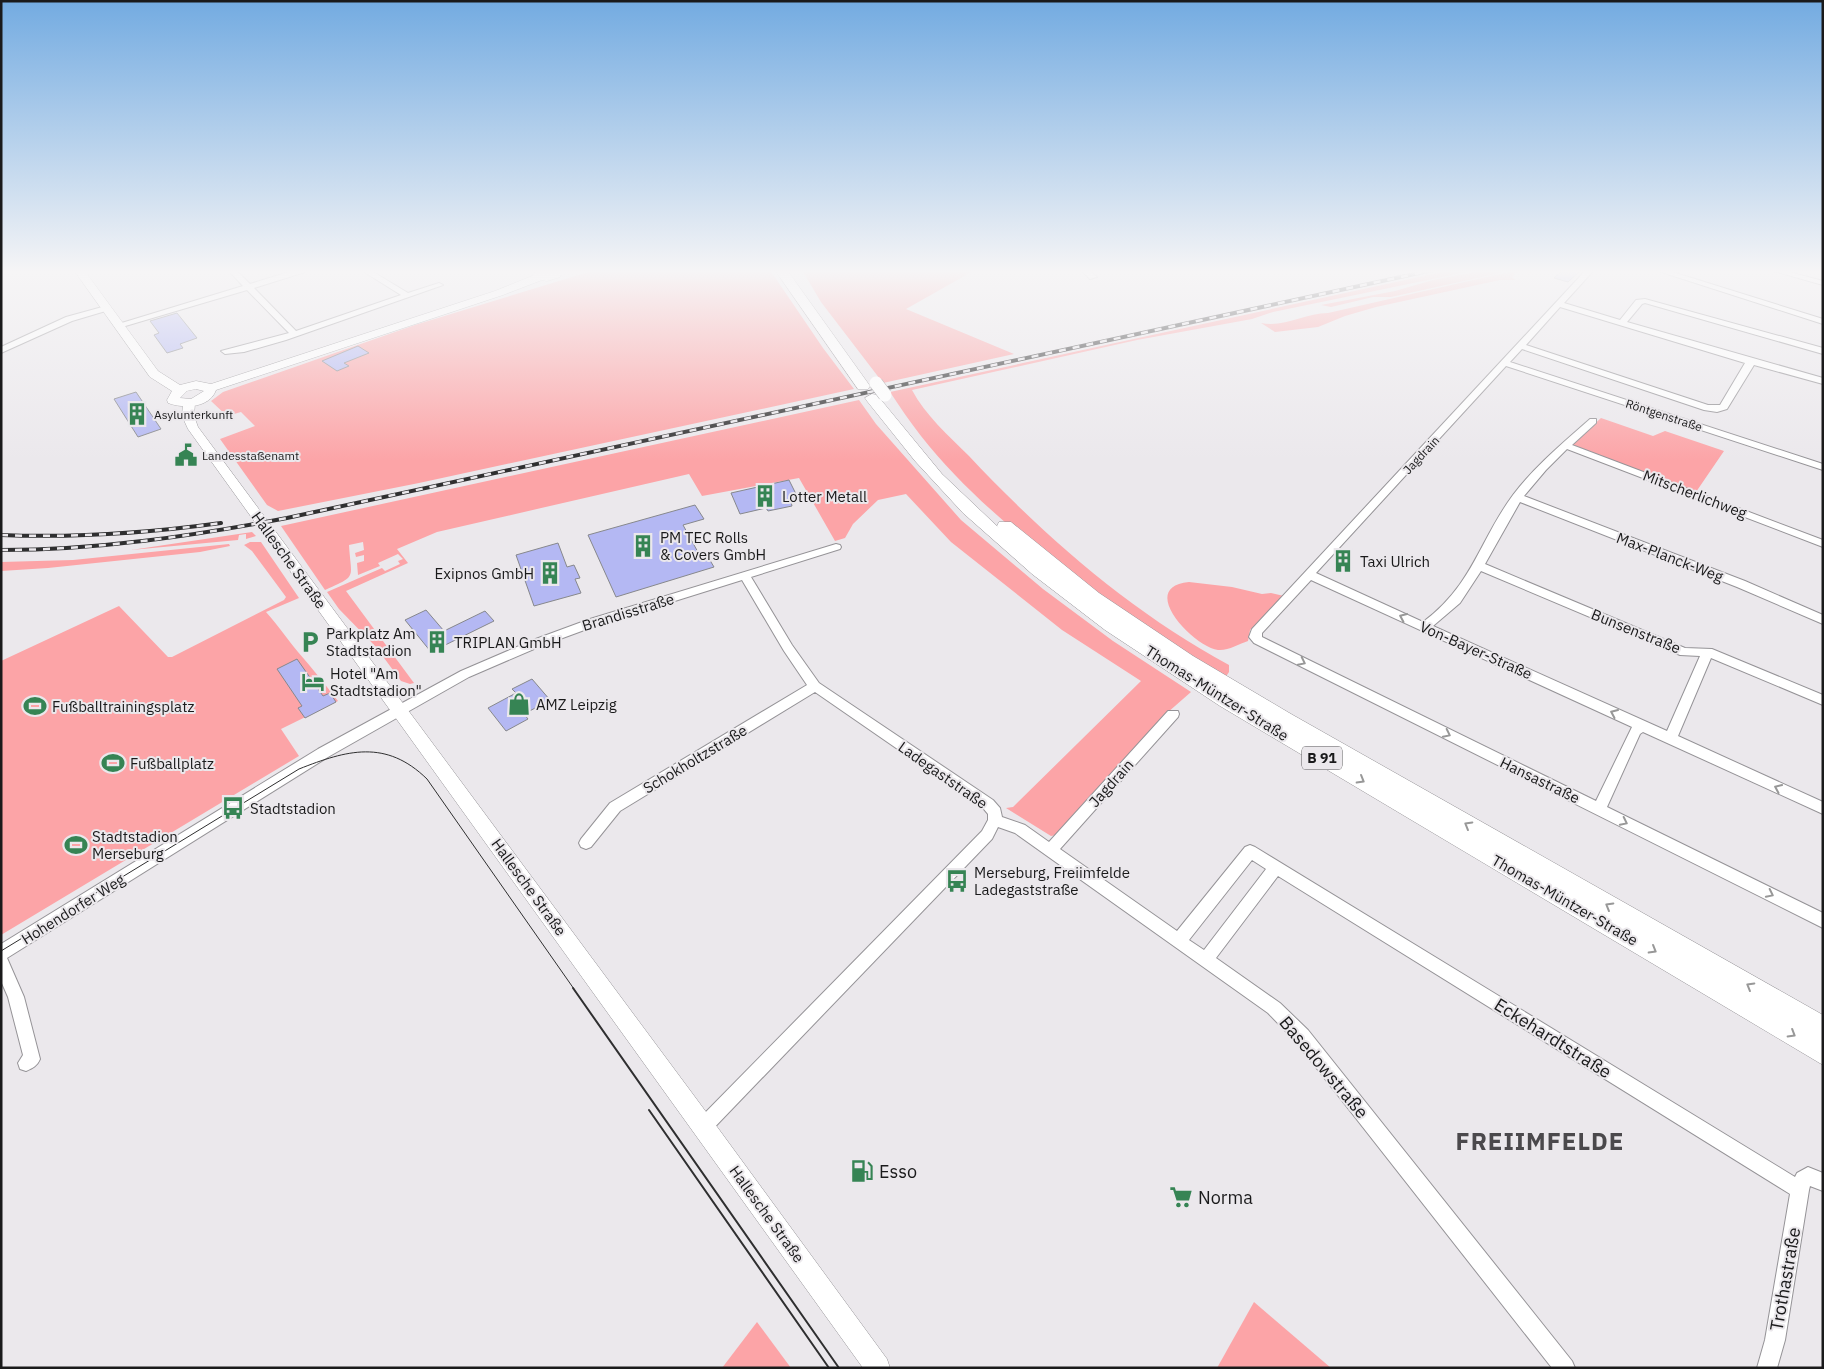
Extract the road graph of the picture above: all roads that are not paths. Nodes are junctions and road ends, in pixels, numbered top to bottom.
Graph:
1 (36, 334) edge
2 (125, 334) edge
3 (295, 334) edge
4 (376, 334) edge
5 (831, 334) edge
6 (837, 334) edge
7 (1532, 334) edge
8 (1658, 334) edge
9 (1761, 334) edge
10 (1521, 346) junction
11 (1, 350) edge
12 (225, 351) dead end
13 (1823, 351) edge
14 (1752, 362) junction
15 (1505, 363) junction
16 (1823, 381) edge
17 (210, 388) junction
18 (180, 390) junction
19 (874, 390) junction
20 (189, 403) junction
21 (1594, 421) dead end
22 (1567, 446) junction
23 (1823, 467) edge
24 (1517, 497) junction
25 (1823, 544) edge
26 (836, 548) dead end
27 (1479, 566) junction
28 (1310, 575) junction
29 (745, 576) junction
30 (1823, 620) edge
31 (1424, 627) junction
32 (1258, 640) joint
33 (1708, 652) junction
34 (815, 686) junction
35 (1823, 700) edge
36 (400, 710) junction
37 (1173, 714) dead end
38 (1642, 726) junction
39 (1670, 738) junction
40 (1822, 803) edge
41 (1599, 809) junction
42 (995, 820) junction
43 (586, 843) dead end
44 (1050, 851) junction
45 (1276, 867) junction
46 (1823, 921) edge
47 (1179, 941) junction
48 (1, 953) edge
49 (1206, 960) junction
50 (1, 961) edge
51 (1823, 1028) edge
52 (1823, 1052) edge
53 (29, 1061) dead end
54 (703, 1126) junction
55 (1823, 1182) edge
56 (1800, 1190) junction
57 (878, 1368) edge
58 (1565, 1368) edge
59 (1767, 1368) edge

1 - 11 street
2 - 18 main road
3 - 12 street
4 - 17 main road
5 - 19 main road, Thomas-Müntzer-Straße / B 91
6 - 19 main road, Thomas-Müntzer-Straße / B 91
7 - 10 street, Jagdrain
8 - 14 street
9 - 13 street
10 - 14 street
10 - 15 street, Jagdrain
14 - 16 street
15 - 23 street, Röntgenstraße
15 - 28 street, Jagdrain
17 - 18 main road
17 - 20 main road
18 - 20 main road
51 -> 19 main road, Thomas-Müntzer-Straße / B 91
19 -> 52 main road, Thomas-Müntzer-Straße / B 91
20 - 36 street, Hallesche Straße
21 - 22 street
22 - 24 street
22 - 25 street, Mitscherlichweg
24 - 27 street
24 - 30 street, Max-Planck-Weg
26 - 29 street, Brandisstraße
27 - 31 street
27 - 33 street, Bunsenstraße
31 -> 28 street, Von-Bayer-Straße
28 - 32 street, Jagdrain
29 - 34 street, Ladegaststraße
29 - 36 street, Brandisstraße
38 -> 31 street, Von-Bayer-Straße
32 -> 41 street, Hansastraße
33 - 35 street, Bunsenstraße
33 - 39 street
34 - 42 street, Ladegaststraße
34 - 43 street, Schokholtzstraße
36 - 48 street, Hohendorfer Weg
36 - 54 street, Hallesche Straße
37 - 44 street, Jagdrain
38 - 39 street, Von-Bayer-Straße
38 - 41 street
40 -> 39 street, Von-Bayer-Straße
41 -> 46 street, Hansastraße
42 - 44 street, Basedowstraße
42 - 54 street, Ladegaststraße
44 - 47 street, Basedowstraße
45 - 47 street, Eckehardtstraße
45 - 49 street
45 - 56 street, Eckehardtstraße
47 - 49 street, Basedowstraße
49 - 58 street, Basedowstraße
50 - 53 street
54 - 57 street, Hallesche Straße
55 - 56 street
56 - 59 street, Trothastraße

